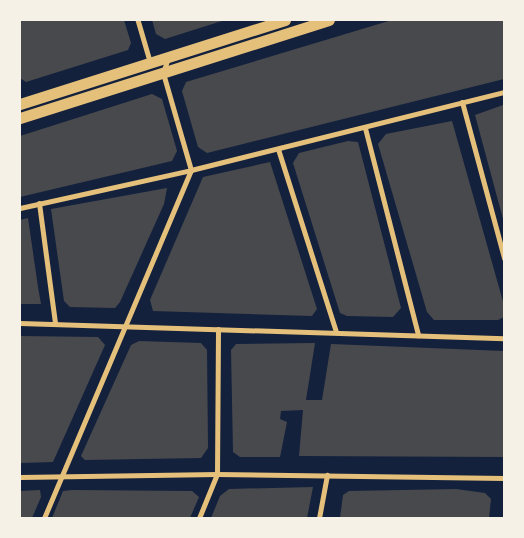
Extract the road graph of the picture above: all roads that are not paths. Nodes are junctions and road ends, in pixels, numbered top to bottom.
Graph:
1 (138, 20) edge
2 (285, 20) edge
3 (329, 20) edge
4 (169, 56) junction
5 (150, 63) junction
6 (163, 72) junction
7 (504, 92) edge
8 (462, 102) junction
9 (20, 104) edge
10 (20, 118) edge
11 (365, 128) junction
12 (278, 149) junction
13 (191, 170) junction
14 (40, 203) junction
15 (20, 208) edge
16 (504, 258) edge
17 (20, 322) edge
18 (55, 323) junction
19 (124, 327) junction
20 (218, 329) junction
21 (336, 332) junction
22 (418, 335) junction
23 (504, 338) edge
24 (217, 474) junction
25 (327, 475) junction
26 (61, 476) junction
27 (20, 477) edge
28 (504, 478) edge
29 (44, 518) edge
30 (199, 518) edge
31 (319, 518) edge

1 - 5 street
2 - 4 main road
3 - 6 main road
4 - 5 main road
4 - 6 street
5 - 9 main road
6 - 10 main road
6 - 13 street
7 - 8 street
8 - 11 street
8 - 16 street
11 - 12 street
11 - 22 street
12 - 13 street
12 - 21 street
13 - 14 street
13 - 19 street
14 - 15 street
14 - 18 street
17 - 18 street
18 - 19 street
19 - 20 street
19 - 26 street
20 - 21 street
20 - 24 street
21 - 22 street
22 - 23 street
24 - 25 street
24 - 26 street
24 - 30 street
25 - 28 street
25 - 31 street
26 - 27 street
26 - 29 street

